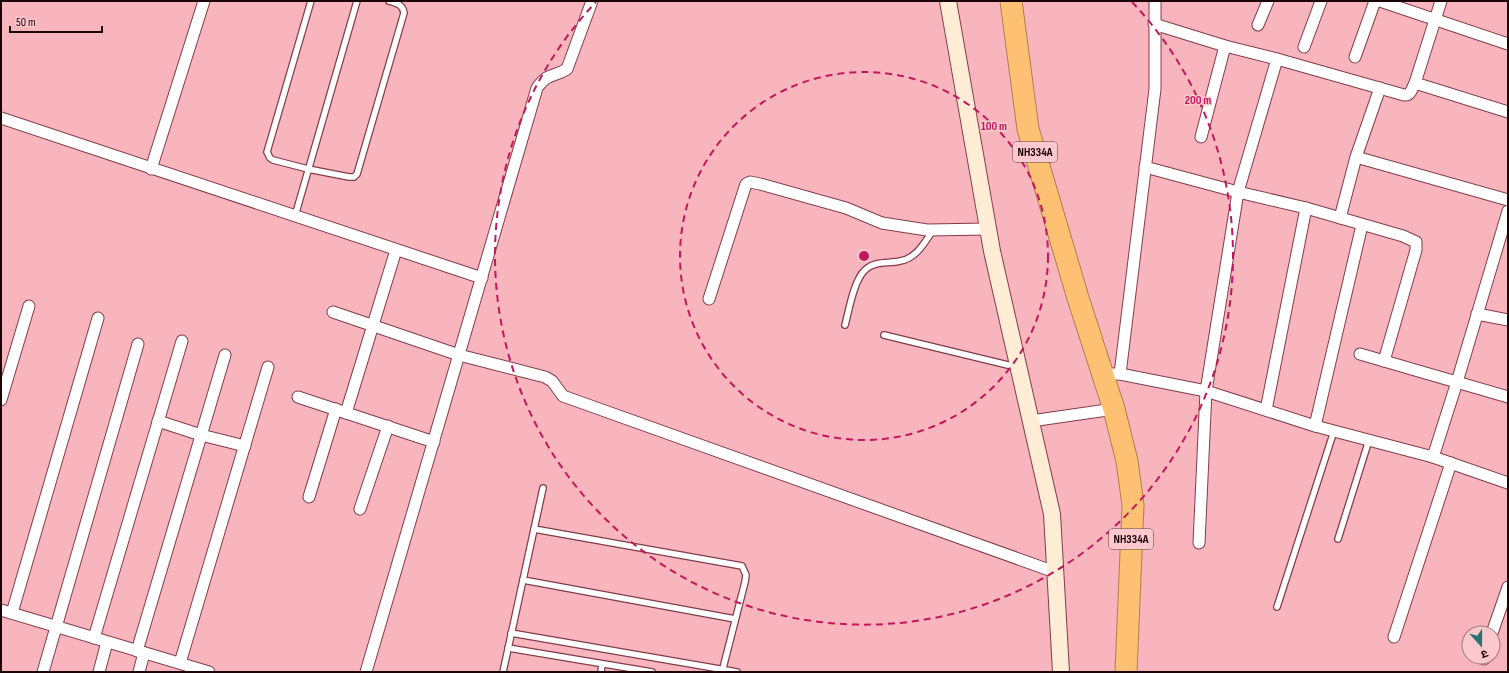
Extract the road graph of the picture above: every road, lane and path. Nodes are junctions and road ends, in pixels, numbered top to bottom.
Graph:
1 (204, 1) edge
2 (311, 1) edge
3 (357, 1) edge
4 (389, 1) edge
5 (592, 1) edge
6 (948, 1) edge
7 (1011, 1) edge
8 (1155, 1) edge
9 (1268, 1) edge
10 (1321, 1) edge
11 (1375, 1) edge
12 (1380, 1) edge
13 (1441, 1) edge
14 (1434, 20) junction
15 (1154, 24) junction
16 (1258, 25) dead end
17 (1508, 44) edge
18 (1225, 46) junction
19 (1304, 47) dead end
20 (1355, 57) dead end
21 (1277, 59) junction
22 (1415, 83) junction
23 (1380, 88) junction
24 (1508, 112) edge
25 (1, 118) edge
26 (1201, 137) dead end
27 (1356, 157) junction
28 (1145, 167) junction
29 (151, 168) junction
30 (308, 169) junction
31 (1238, 192) junction
32 (1508, 200) edge
33 (1306, 208) junction
34 (1508, 211) edge
35 (295, 217) junction
36 (1340, 218) junction
37 (1362, 225) junction
38 (933, 230) junction
39 (988, 230) junction
40 (396, 250) junction
41 (482, 278) junction
42 (709, 299) dead end
43 (29, 306) dead end
44 (333, 312) dead end
45 (1477, 314) junction
46 (98, 318) dead end
47 (1508, 320) edge
48 (845, 325) dead end
49 (372, 326) junction
50 (884, 335) dead end
51 (182, 341) dead end
52 (138, 344) dead end
53 (1360, 354) dead end
54 (225, 355) dead end
55 (459, 355) junction
56 (1384, 361) junction
57 (268, 367) dead end
58 (1018, 368) junction
59 (1111, 374) junction
60 (1457, 382) junction
61 (1206, 391) junction
62 (298, 397) dead end
63 (1508, 397) edge
64 (1, 400) edge
65 (1114, 408) junction
66 (1266, 410) junction
67 (341, 411) junction
68 (158, 421) junction
69 (1031, 421) junction
70 (388, 426) junction
71 (1315, 426) junction
72 (1334, 431) junction
73 (201, 435) junction
74 (1369, 440) junction
75 (434, 442) junction
76 (245, 446) junction
77 (1433, 457) junction
78 (1451, 463) junction
79 (1508, 483) edge
80 (543, 488) dead end
81 (309, 497) dead end
82 (360, 509) dead end
83 (534, 529) junction
84 (1338, 539) dead end
85 (1199, 543) dead end
86 (1055, 572) junction
87 (523, 580) junction
88 (1508, 587) edge
89 (1277, 607) dead end
90 (6, 612) edge
91 (736, 619) junction
92 (1495, 625) edge
93 (56, 627) junction
94 (512, 633) junction
95 (1394, 637) dead end
96 (94, 638) junction
97 (108, 642) junction
98 (508, 648) junction
99 (141, 652) junction
100 (602, 664) junction
101 (183, 667) edge
102 (723, 671) edge
103 (43, 672) edge
104 (99, 672) edge
105 (139, 672) edge
106 (209, 672) edge
107 (366, 672) edge
108 (503, 672) edge
109 (601, 672) edge
110 (652, 672) edge
111 (737, 672) edge
112 (1061, 672) edge
113 (1126, 672) edge

1 - 29 street
2 - 30 lane
3 - 30 lane
4 - 30 lane
5 - 41 street
6 - 39 street
7 - 59 highway, NH334A
8 - 15 street
9 - 16 street
10 - 19 street
11 - 20 street
12 - 14 street
13 - 14 street
14 - 17 street
14 - 22 street
15 - 18 street
15 - 28 street
18 - 21 street
18 - 26 street
21 - 23 street
21 - 31 street
22 - 23 street
22 - 24 street
23 - 27 street
25 - 29 street
27 - 32 street
27 - 36 street
28 - 31 street
28 - 59 street
29 - 35 street
30 - 35 lane
31 - 33 street
31 - 61 street
33 - 36 street
33 - 66 street
34 - 45 street
35 - 40 street
36 - 37 street
37 - 56 street
37 - 71 street
38 - 39 street
38 - 42 street
38 - 48 lane
39 - 58 street
40 - 41 street
40 - 49 street
41 - 55 street
43 - 64 street
44 - 49 street
45 - 47 street
45 - 60 street
46 - 90 street
49 - 55 street
49 - 67 street
50 - 58 lane
51 - 68 street
52 - 93 street
53 - 56 street
54 - 73 street
55 - 75 street
55 - 86 street
56 - 60 street
57 - 76 street
58 - 69 street
59 - 61 street
59 - 65 highway, NH334A
60 - 63 street
60 - 77 street
61 - 66 street
61 - 85 street
62 - 67 street
65 - 69 street
65 - 113 highway, NH334A
66 - 71 street
67 - 70 street
67 - 81 street
68 - 73 street
68 - 96 street
69 - 86 street
70 - 75 street
70 - 82 street
71 - 72 street
72 - 74 street
72 - 89 lane
73 - 76 street
73 - 99 street
74 - 77 street
74 - 84 lane
75 - 107 street
76 - 101 street
77 - 78 street
78 - 79 street
78 - 95 street
80 - 83 lane
83 - 87 lane
83 - 91 lane
86 - 112 street
87 - 91 lane
87 - 94 lane
88 - 92 street
90 - 93 street
91 - 102 lane
93 - 96 street
93 - 103 street
94 - 98 lane
94 - 102 lane
96 - 97 street
97 - 99 street
97 - 104 street
98 - 100 lane
98 - 108 lane
99 - 101 street
99 - 105 street
100 - 109 lane
100 - 110 lane
101 - 106 street
102 - 111 lane

